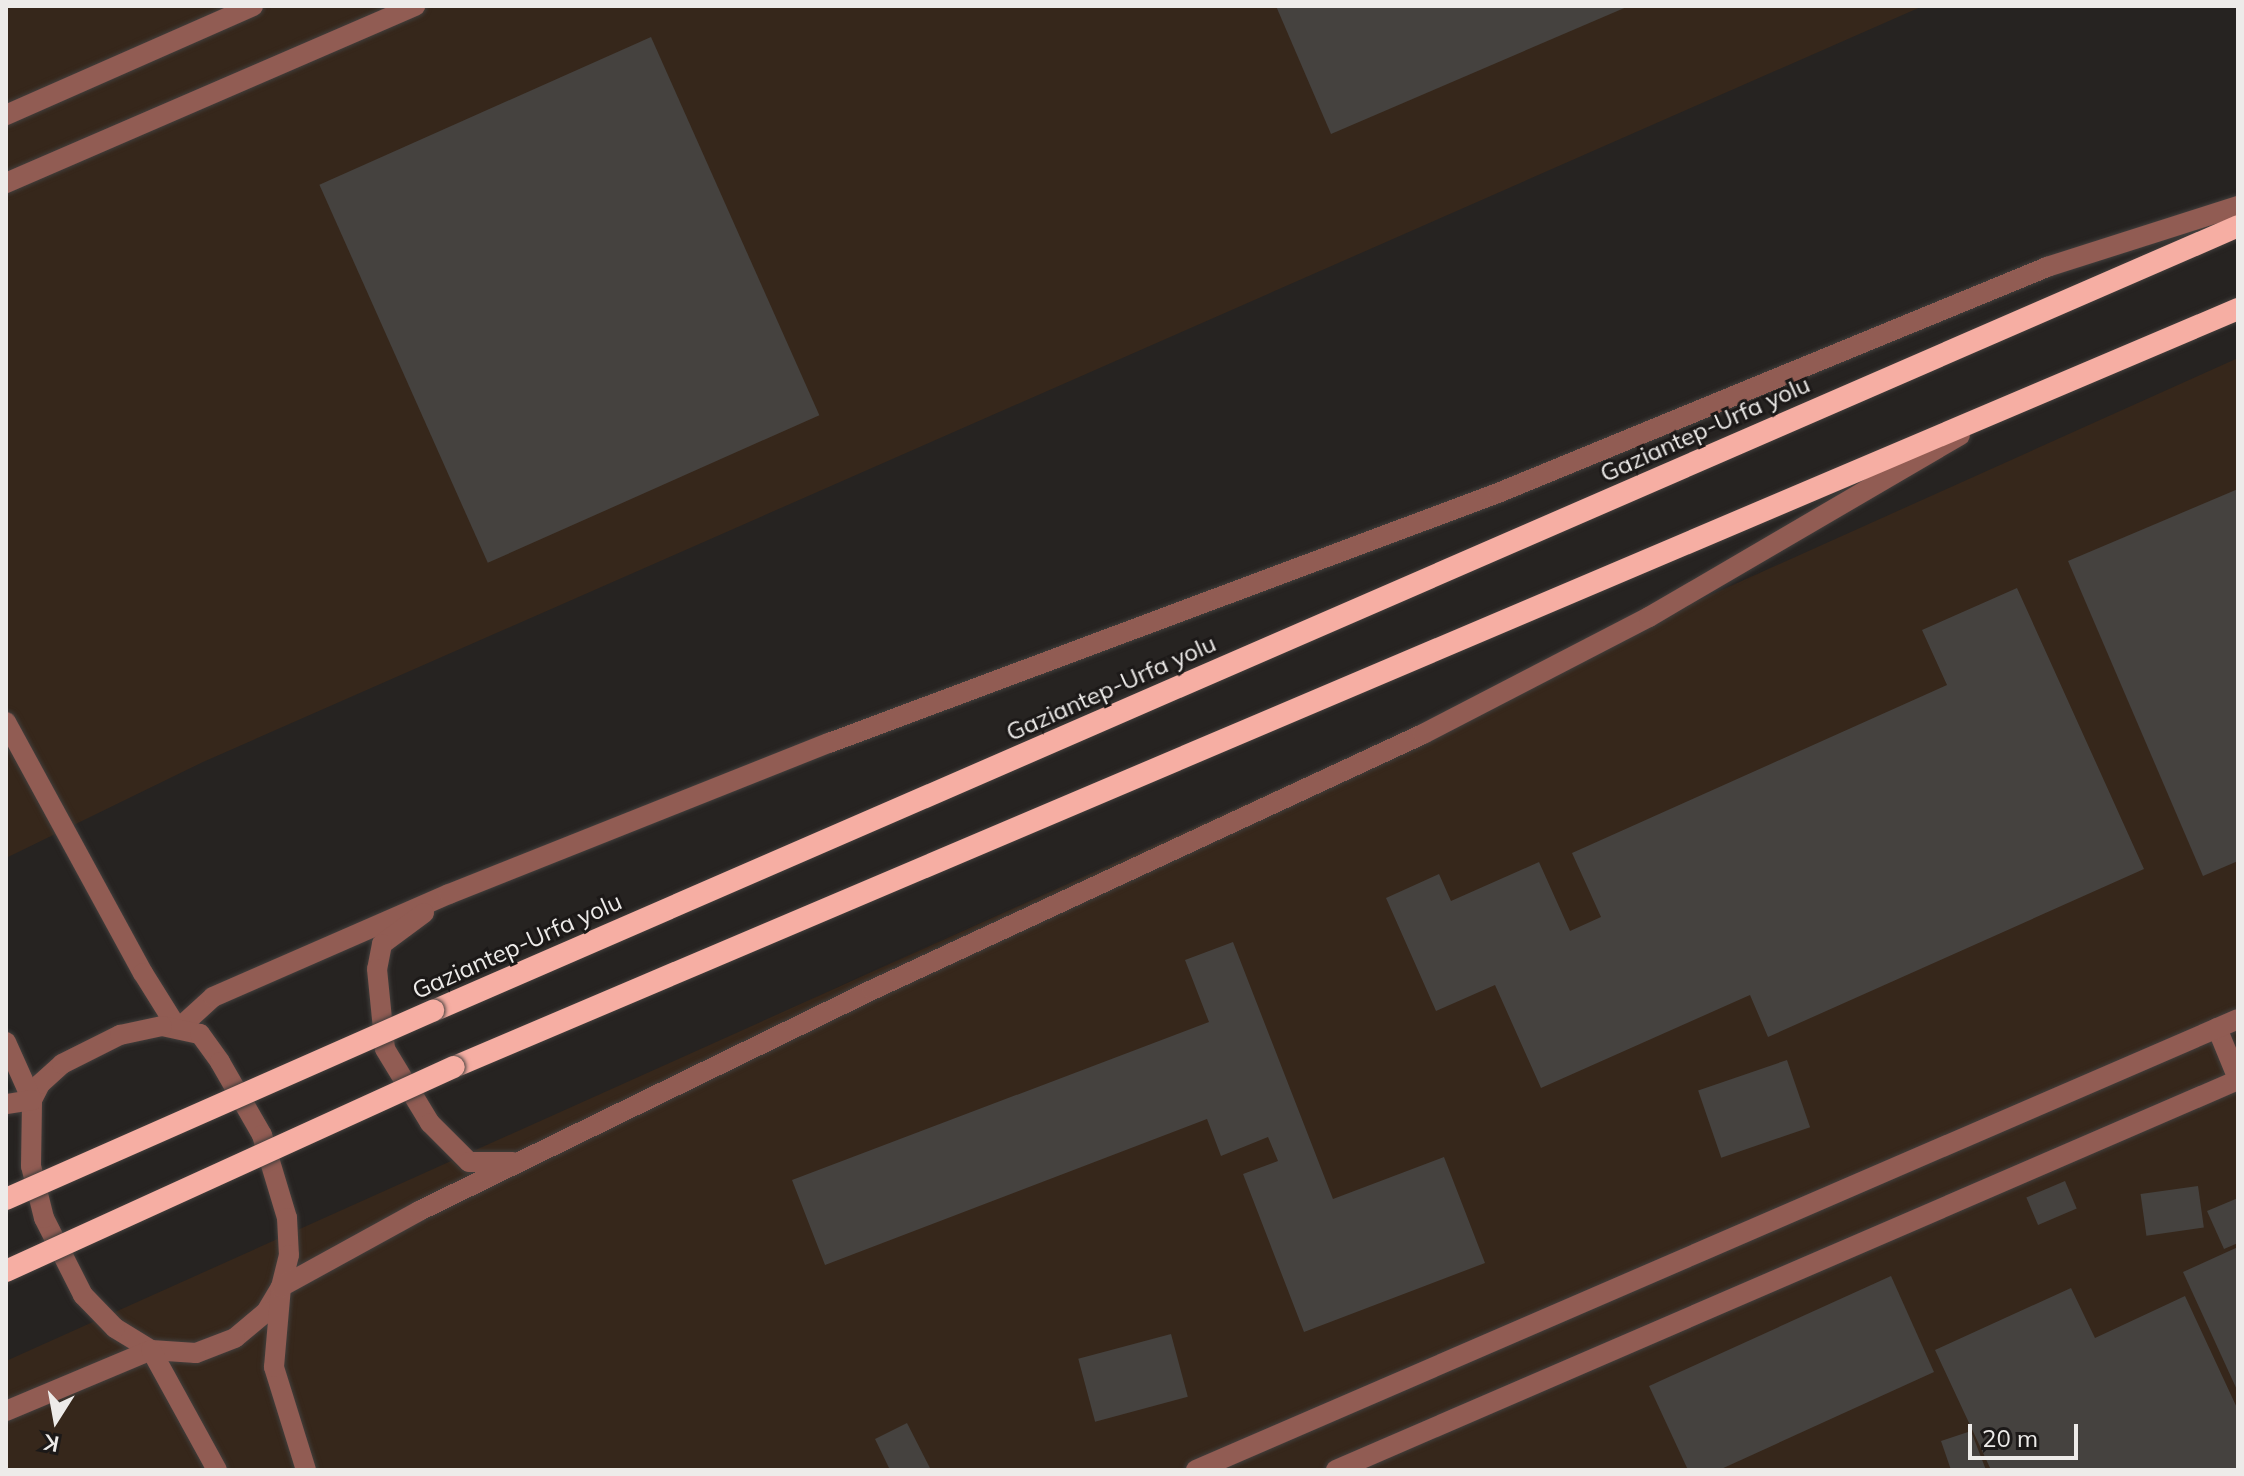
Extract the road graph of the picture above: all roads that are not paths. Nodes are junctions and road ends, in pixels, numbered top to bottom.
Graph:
1 (253, 6) edge
2 (415, 6) edge
3 (6, 115) edge
4 (6, 183) edge
5 (2238, 206) edge
6 (2238, 226) edge
7 (2238, 309) edge
8 (2012, 405) junction
9 (6, 722) edge
10 (449, 894) junction
11 (2238, 1019) edge
12 (2217, 1028) junction
13 (178, 1029) junction
14 (6, 1042) edge
15 (2238, 1079) edge
16 (32, 1100) junction
17 (6, 1104) edge
18 (519, 1162) junction
19 (6, 1199) edge
20 (6, 1271) edge
21 (281, 1287) junction
22 (151, 1350) junction
23 (6, 1411) edge
24 (217, 1470) edge
25 (306, 1470) edge
26 (1196, 1470) edge
27 (1336, 1470) edge

1 - 3 street
2 - 4 street
5 - 10 street
6 - 19 highway, Gaziantep-Urfa yolu, bridge
7 - 8 highway
8 - 18 street
8 - 20 highway, bridge
9 - 13 street
10 - 13 street
10 - 18 street
11 - 12 street
12 - 15 street
12 - 26 street
13 - 16 street
13 - 21 street
14 - 16 street
15 - 27 street
16 - 17 street
16 - 22 street
18 - 21 street
21 - 22 street
21 - 25 street
22 - 23 street
22 - 24 street

